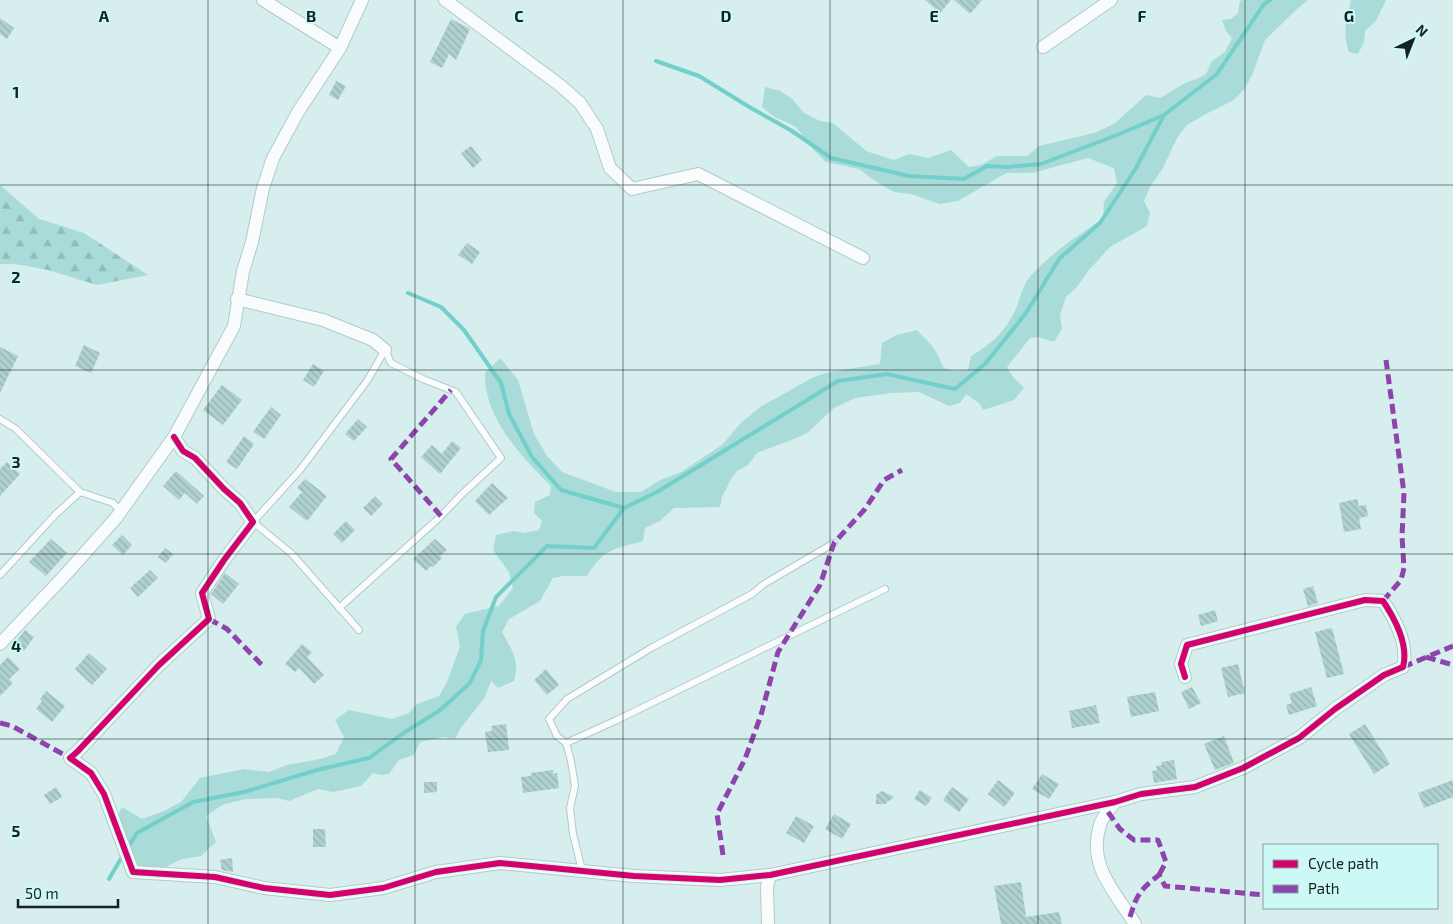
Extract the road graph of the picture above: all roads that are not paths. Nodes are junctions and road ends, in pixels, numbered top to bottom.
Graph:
1 (262, 0) edge
2 (362, 0) edge
3 (445, 0) edge
4 (1111, 0) edge
5 (1043, 47) dead end
6 (340, 48) junction
7 (863, 258) dead end
8 (237, 299) junction
9 (385, 350) junction
10 (0, 419) edge
11 (174, 437) junction
12 (80, 492) junction
13 (120, 511) junction
14 (253, 522) junction
15 (834, 544) dead end
16 (0, 575) edge
17 (885, 589) dead end
18 (339, 608) junction
19 (359, 630) dead end
20 (0, 644) edge
21 (1186, 677) dead end
22 (566, 743) junction
23 (1115, 802) junction
24 (582, 870) junction
25 (770, 875) junction
26 (768, 924) edge
27 (1135, 924) edge

1 - 6 street
2 - 6 street
3 - 7 street
4 - 5 street
6 - 8 street
8 - 9 street
8 - 11 street
9 - 14 lane
9 - 18 lane
10 - 12 lane
11 - 13 street
11 - 14 street
12 - 13 lane
12 - 16 lane
13 - 20 street
14 - 18 lane
14 - 24 street
15 - 22 lane
17 - 22 lane
18 - 19 lane
21 - 23 street
22 - 24 lane
23 - 25 street
23 - 27 street
24 - 25 street
25 - 26 street

